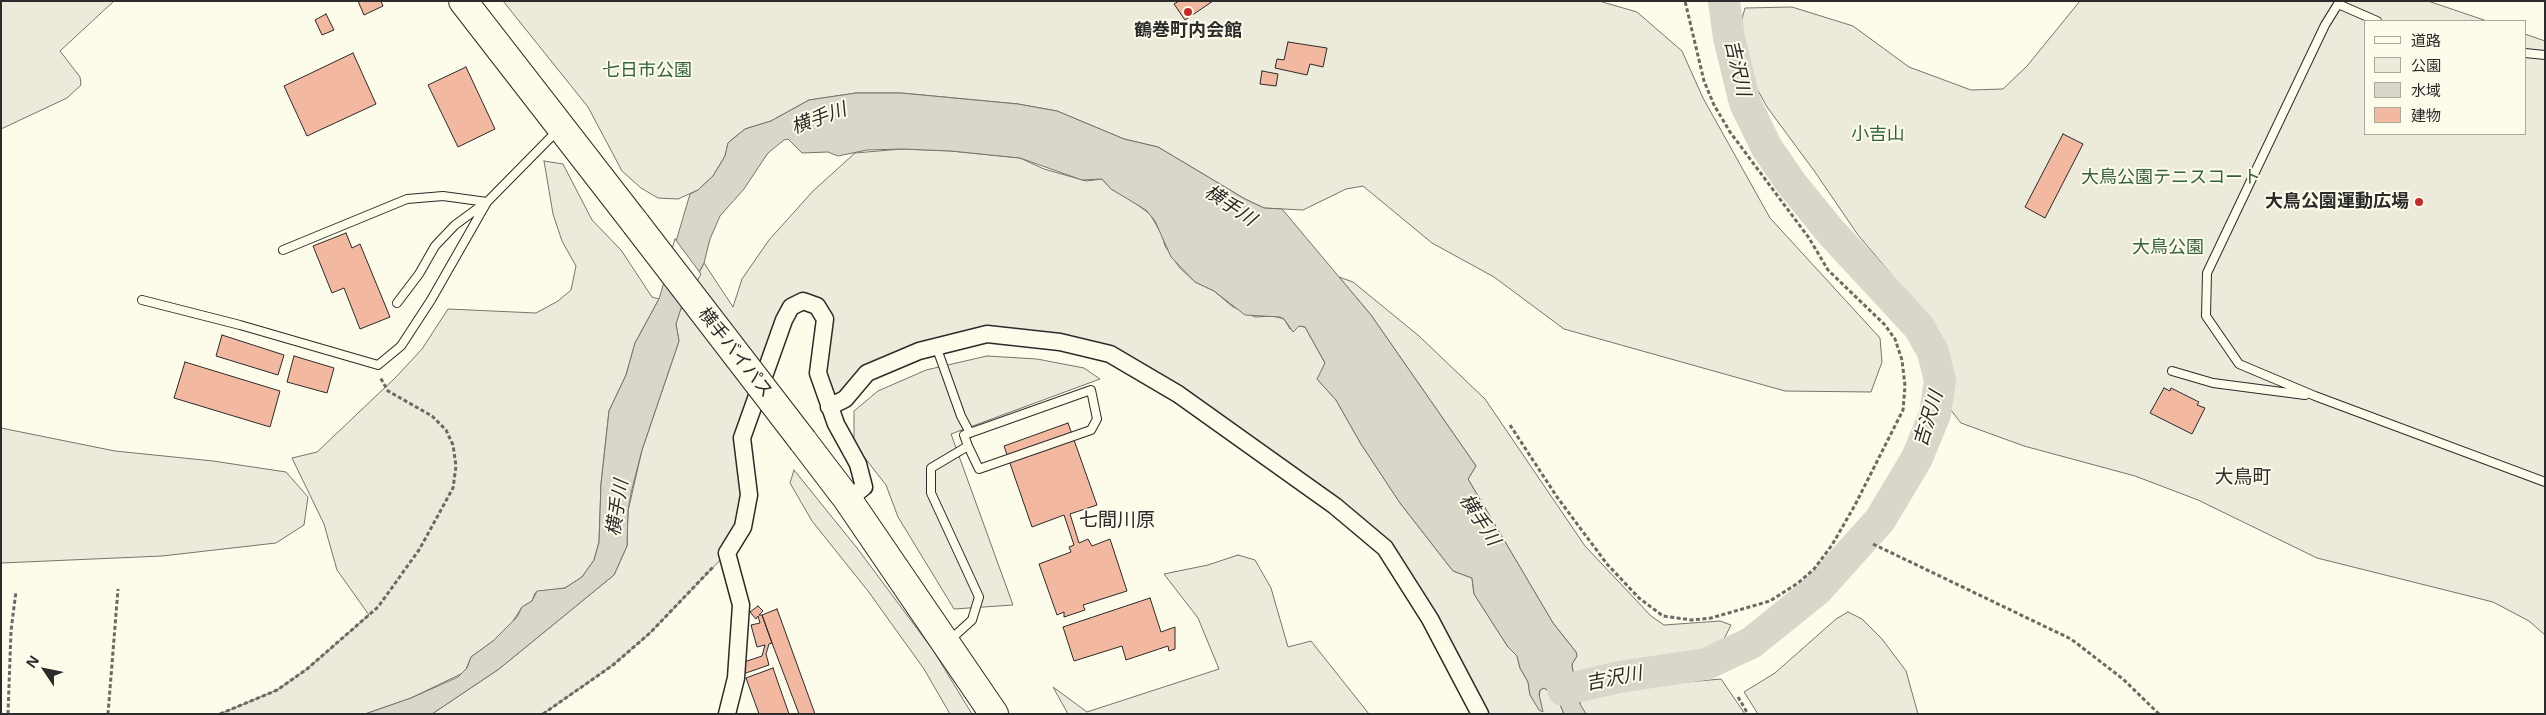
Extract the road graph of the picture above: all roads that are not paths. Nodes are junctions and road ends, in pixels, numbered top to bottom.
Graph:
1 (463, 1) edge
2 (2336, 2) edge
3 (2375, 20) edge
4 (2526, 53) edge
5 (2545, 55) edge
6 (560, 127) junction
7 (487, 202) junction
8 (283, 250) dead end
9 (142, 300) dead end
10 (397, 303) dead end
11 (936, 346) junction
12 (2172, 371) dead end
13 (2315, 396) junction
14 (829, 407) junction
15 (970, 433) junction
16 (968, 446) junction
17 (2545, 482) edge
18 (848, 500) junction
19 (946, 643) junction
20 (727, 714) edge
21 (994, 714) edge
22 (1480, 714) edge

1 - 6 highway, 横手バイパス
2 - 3 lane
2 - 13 lane
4 - 5 lane
6 - 7 lane
6 - 18 highway, 横手バイパス, bridge
7 - 8 lane
7 - 9 lane
7 - 10 lane
11 - 14 street
11 - 15 lane
11 - 22 street
12 - 13 lane
13 - 17 lane
14 - 18 street
14 - 20 street
15 - 16 lane
15 - 16 lane
16 - 19 lane
18 - 19 highway, 横手バイパス
19 - 21 highway, 横手バイパス

